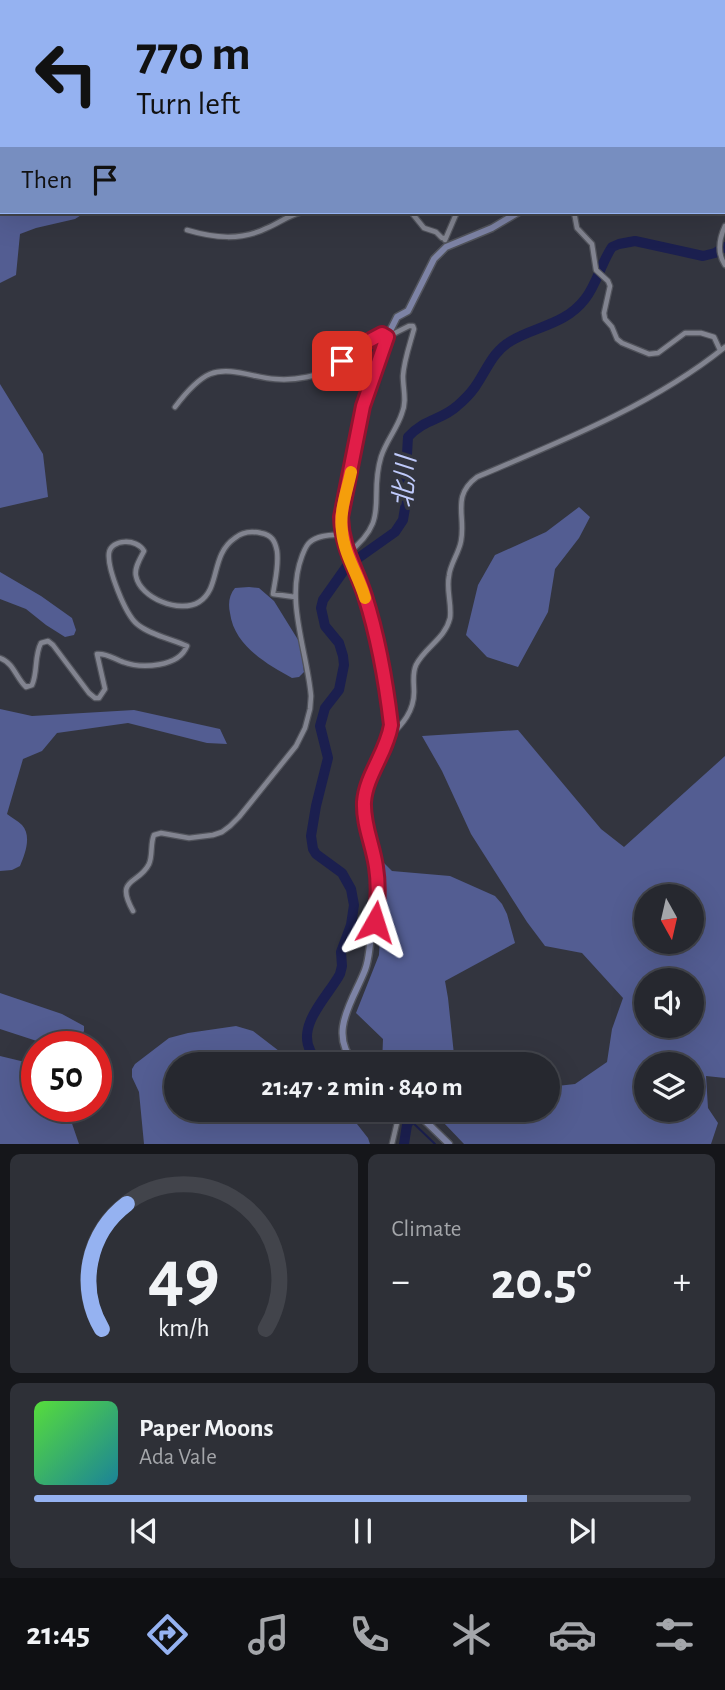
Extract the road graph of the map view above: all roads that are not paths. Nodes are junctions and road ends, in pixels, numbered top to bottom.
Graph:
1 (295, 214) edge
2 (413, 214) edge
3 (456, 214) edge
4 (516, 214) edge
5 (574, 214) edge
6 (725, 226) edge
7 (187, 230) dead end
8 (445, 238) junction
9 (446, 247) junction
10 (725, 265) edge
11 (387, 337) junction
12 (723, 348) edge
13 (175, 407) dead end
14 (342, 534) junction
15 (348, 554) junction
16 (295, 597) junction
17 (0, 658) edge
18 (389, 737) junction
19 (133, 911) dead end
20 (347, 1052) edge
21 (397, 1122) edge
22 (426, 1122) edge
23 (392, 1144) edge
24 (449, 1144) edge

1 - 7 street
2 - 8 street
3 - 8 street
4 - 9 main road
5 - 12 street
6 - 10 street
8 - 9 street
9 - 11 main road
11 - 13 street
11 - 14 main road
11 - 15 street
12 - 18 street
14 - 15 main road
14 - 16 street
15 - 18 main road
16 - 17 street
16 - 19 street
18 - 20 main road
21 - 23 street
22 - 24 main road

